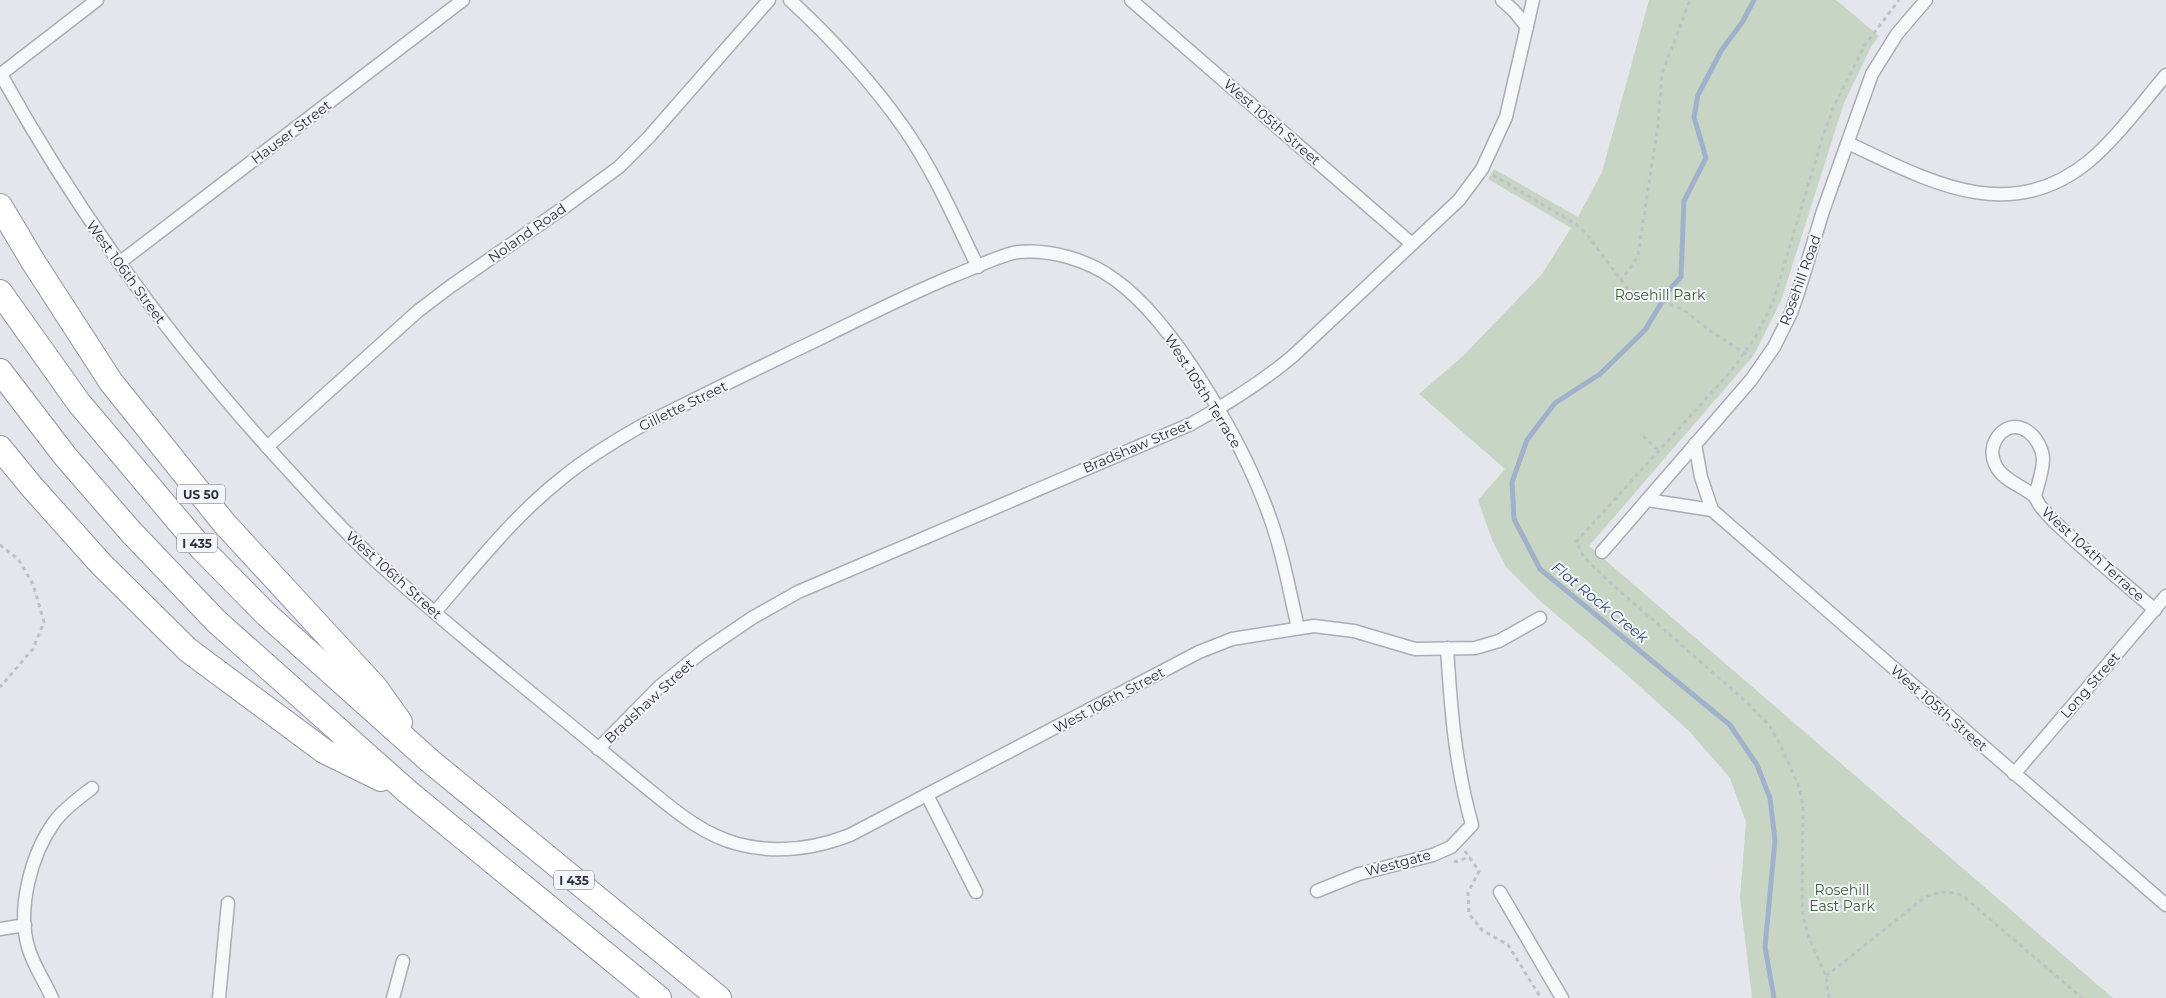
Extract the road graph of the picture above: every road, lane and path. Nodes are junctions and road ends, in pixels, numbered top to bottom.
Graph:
1 (97, 0) edge
2 (463, 0) edge
3 (769, 0) edge
4 (790, 0) edge
5 (1131, 0) edge
6 (1502, 0) edge
7 (1533, 0) edge
8 (1690, 0) edge
9 (1899, 0) edge
10 (1926, 0) edge
11 (1527, 27) junction
12 (0, 74) edge
13 (2166, 75) edge
14 (1848, 142) junction
15 (1482, 169) junction
16 (0, 206) edge
17 (1412, 244) junction
18 (119, 263) junction
19 (978, 267) junction
20 (1620, 281) junction
21 (0, 292) edge
22 (1745, 353) junction
23 (1762, 364) junction
24 (0, 371) edge
25 (1217, 409) junction
26 (1643, 436) dead end
27 (1695, 444) junction
28 (267, 447) junction
29 (0, 448) edge
30 (1659, 451) junction
31 (2035, 496) junction
32 (1647, 500) junction
33 (1712, 510) junction
34 (0, 545) edge
35 (1602, 552) dead end
36 (2166, 596) edge
37 (2155, 610) junction
38 (435, 612) junction
39 (1540, 618) dead end
40 (1298, 628) junction
41 (1447, 648) junction
42 (0, 687) edge
43 (598, 748) junction
44 (430, 761) junction
45 (2014, 774) junction
46 (92, 788) dead end
47 (408, 792) junction
48 (927, 795) junction
49 (1465, 851) dead end
50 (1317, 891) dead end
51 (976, 892) dead end
52 (1500, 892) dead end
53 (228, 903) dead end
54 (2166, 905) edge
55 (25, 925) junction
56 (0, 929) edge
57 (403, 961) dead end
58 (1826, 976) junction
59 (52, 998) edge
60 (219, 998) edge
61 (393, 998) edge
62 (660, 998) edge
63 (719, 998) edge
64 (1541, 998) edge
65 (1562, 998) edge
66 (1829, 998) edge
67 (2082, 998) edge

1 - 12 street
2 - 18 street, Hauser Street
3 - 28 street, Noland Road
4 - 19 street
5 - 17 street, West 105th Street
6 - 11 street
7 - 11 street, Bradshaw Street
8 - 20 path
9 - 22 path
10 - 14 street, Rosehill Road
11 - 15 street, Bradshaw Street
12 - 18 street, West 106th Street
13 - 14 street
14 - 23 street, Rosehill Road
15 - 17 street, Bradshaw Street
15 - 20 path
16 - 44 highway, US 50
17 - 25 street, Bradshaw Street
18 - 28 street, West 106th Street
19 - 25 street, West 105th Terrace
19 - 38 street, Gillette Street
20 - 22 path
21 - 44 highway, I 435
22 - 23 path
22 - 30 path
23 - 27 street, Rosehill Road
24 - 47 highway, I 435
25 - 40 street, West 105th Terrace
25 - 43 street, Bradshaw Street
26 - 30 path
27 - 32 street, Rosehill Road
27 - 33 street
28 - 38 street, West 106th Street
29 - 47 highway
30 - 58 path
31 - 31 street, West 104th Terrace
31 - 37 street, West 104th Terrace
32 - 33 street
32 - 35 street, Rosehill Road
33 - 45 street, West 105th Street
34 - 42 path
36 - 37 street, Long Street
37 - 45 street, Long Street
38 - 43 street, West 106th Street
39 - 41 street
40 - 41 street
40 - 48 street, West 106th Street
41 - 50 street, Westgate
43 - 48 street, West 106th Street
44 - 63 highway, I 435
45 - 54 street, West 105th Street
46 - 55 street
47 - 62 highway, I 435
48 - 51 street
49 - 64 path
52 - 65 street
53 - 60 street
55 - 56 street
55 - 59 street
57 - 61 street
58 - 66 path
58 - 67 path

